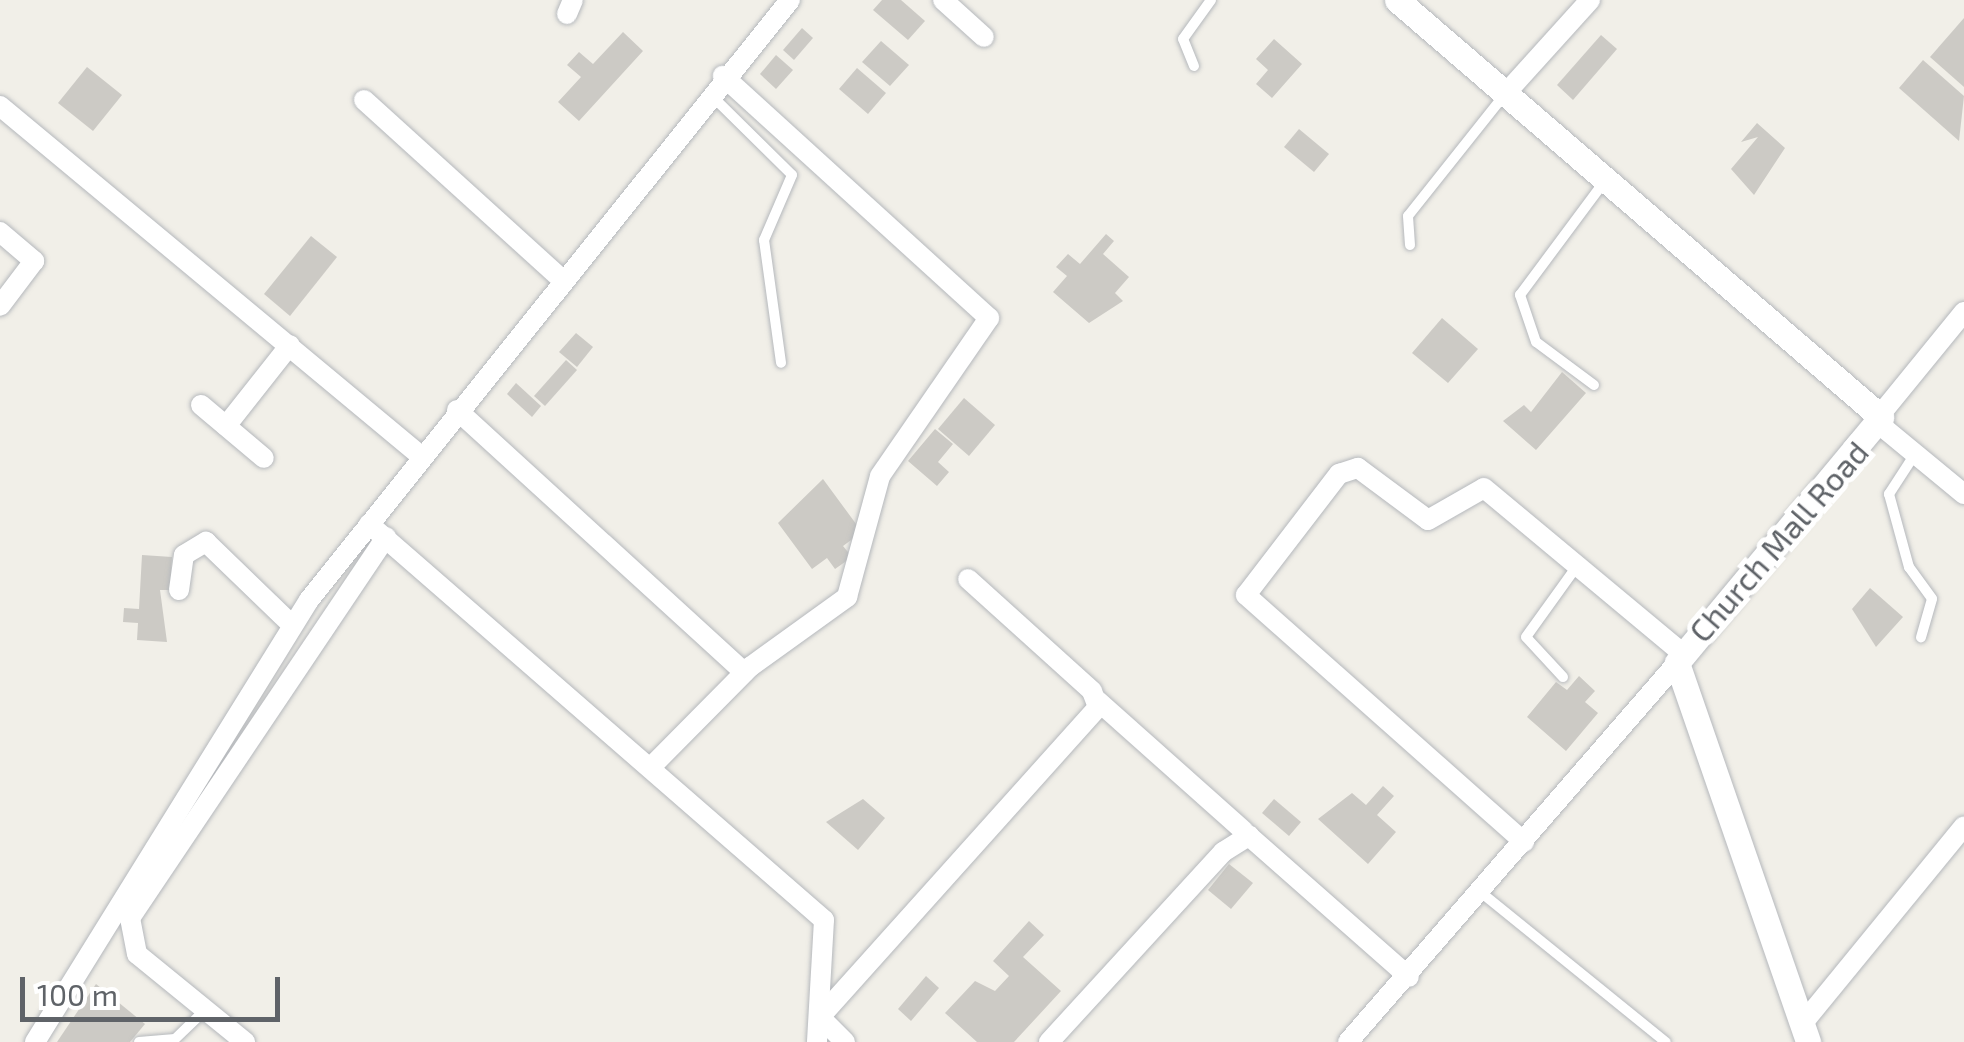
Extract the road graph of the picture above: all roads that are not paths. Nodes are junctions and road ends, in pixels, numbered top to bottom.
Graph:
1 (790, 0) edge
2 (943, 0) edge
3 (1211, 0) edge
4 (1590, 0) edge
5 (1406, 3) edge
6 (984, 37) dead end
7 (1194, 66) dead end
8 (724, 76) junction
9 (1506, 92) junction
10 (709, 94) junction
11 (364, 100) dead end
12 (0, 106) edge
13 (1608, 177) junction
14 (0, 232) edge
15 (1410, 246) dead end
16 (560, 278) junction
17 (0, 306) edge
18 (1964, 312) edge
19 (290, 345) junction
20 (782, 363) dead end
21 (1594, 385) dead end
22 (200, 406) dead end
23 (457, 410) junction
24 (1879, 420) junction
25 (226, 426) junction
26 (1915, 454) junction
27 (422, 456) junction
28 (264, 458) dead end
29 (1964, 494) edge
30 (378, 530) junction
31 (1578, 565) junction
32 (968, 579) dead end
33 (179, 590) dead end
34 (292, 625) junction
35 (1921, 637) dead end
36 (1680, 658) junction
37 (744, 672) junction
38 (1563, 677) dead end
39 (1098, 701) junction
40 (651, 767) junction
41 (1964, 826) edge
42 (1244, 831) dead end
43 (1524, 842) junction
44 (1483, 894) junction
45 (1409, 977) junction
46 (205, 1010) junction
47 (820, 1016) junction
48 (1805, 1032) edge
49 (35, 1042) edge
50 (139, 1042) edge
51 (245, 1042) edge
52 (817, 1042) edge
53 (844, 1042) edge
54 (1049, 1042) edge
55 (1348, 1042) edge
56 (1666, 1042) edge

1 - 8 street
2 - 6 street
3 - 7 lane
4 - 9 street
5 - 9 street, Church Mall Road
8 - 10 street
8 - 37 street
9 - 13 street, Church Mall Road
9 - 15 lane
10 - 16 street
10 - 20 lane
11 - 16 street
12 - 19 street
13 - 21 lane
13 - 24 street, Church Mall Road
14 - 17 street
16 - 23 street
18 - 24 street
19 - 25 street
19 - 27 street
22 - 25 street
23 - 27 street
23 - 37 street
24 - 26 street
24 - 36 street, Church Mall Road
25 - 28 street
26 - 29 street
26 - 35 lane
27 - 30 street
30 - 34 street
30 - 40 street
30 - 46 street
31 - 36 street
31 - 38 lane
31 - 43 street
32 - 39 street
33 - 34 street
34 - 49 street
36 - 43 street
36 - 48 street, Church Mall Road
37 - 40 street
39 - 42 street
39 - 47 street
40 - 47 street
41 - 48 street
43 - 44 street
44 - 45 street
44 - 56 lane
45 - 54 street
45 - 55 street
46 - 50 lane
46 - 51 street
47 - 52 street
47 - 53 street

